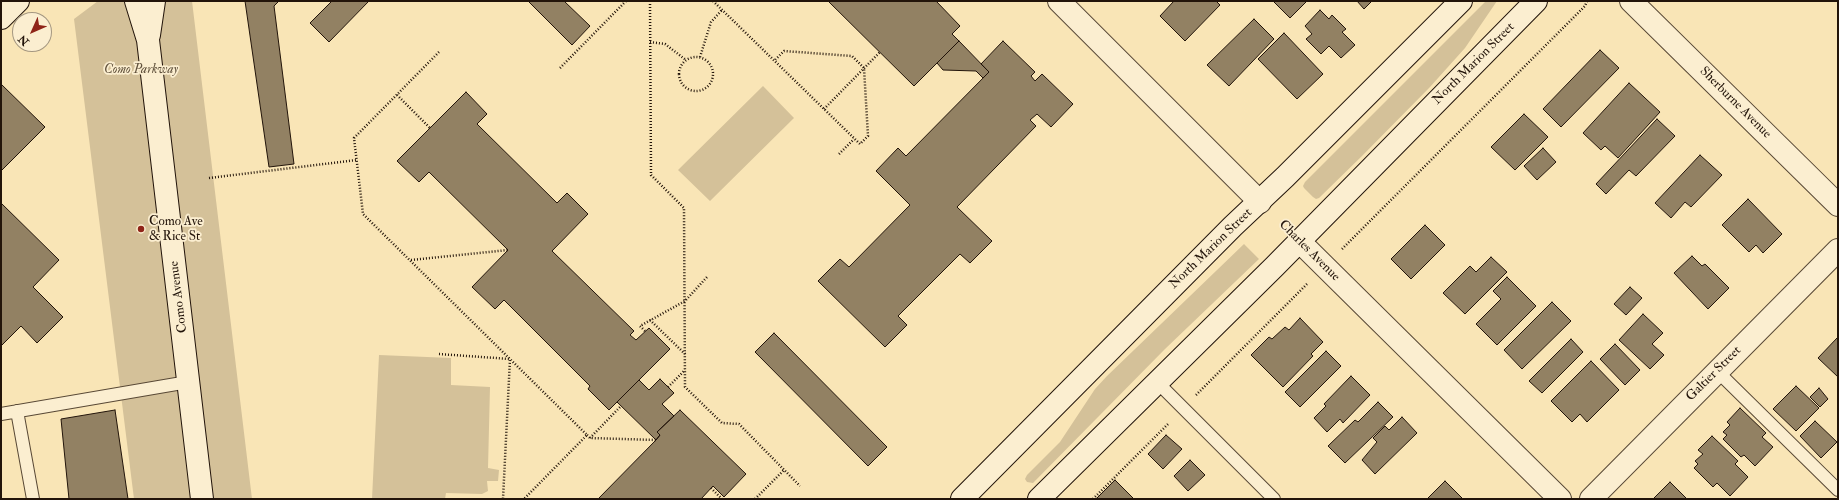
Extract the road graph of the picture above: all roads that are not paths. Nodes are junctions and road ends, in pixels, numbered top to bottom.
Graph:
1 (18, 1) edge
2 (136, 1) edge
3 (154, 1) edge
4 (1059, 1) edge
5 (1461, 1) edge
6 (1536, 1) edge
7 (1631, 1) edge
8 (1, 18) edge
9 (148, 40) junction
10 (1260, 202) junction
11 (1838, 205) edge
12 (1300, 241) junction
13 (1838, 250) edge
14 (1717, 371) junction
15 (188, 382) junction
16 (1158, 383) junction
17 (17, 411) junction
18 (1, 414) edge
19 (1838, 490) edge
20 (970, 496) edge
21 (33, 499) edge
22 (202, 499) edge
23 (1039, 499) edge
24 (1274, 499) edge
25 (1560, 499) edge
26 (1591, 499) edge

1 - 8 main road
2 - 9 main road, Como Avenue
3 - 9 main road
4 - 10 main road
5 - 10 main road, North Marion Street
6 - 12 main road, North Marion Street
7 - 11 main road, Sherburne Avenue
9 - 15 main road, Como Avenue
10 - 20 main road, North Marion Street
12 - 16 main road, North Marion Street
12 - 25 main road, Charles Avenue
13 - 14 main road, Galtier Street
14 - 19 lane
14 - 26 main road, Galtier Street
15 - 17 lane
15 - 22 main road, Como Avenue
16 - 23 main road, North Marion Street
16 - 24 lane
17 - 18 lane
17 - 21 lane

